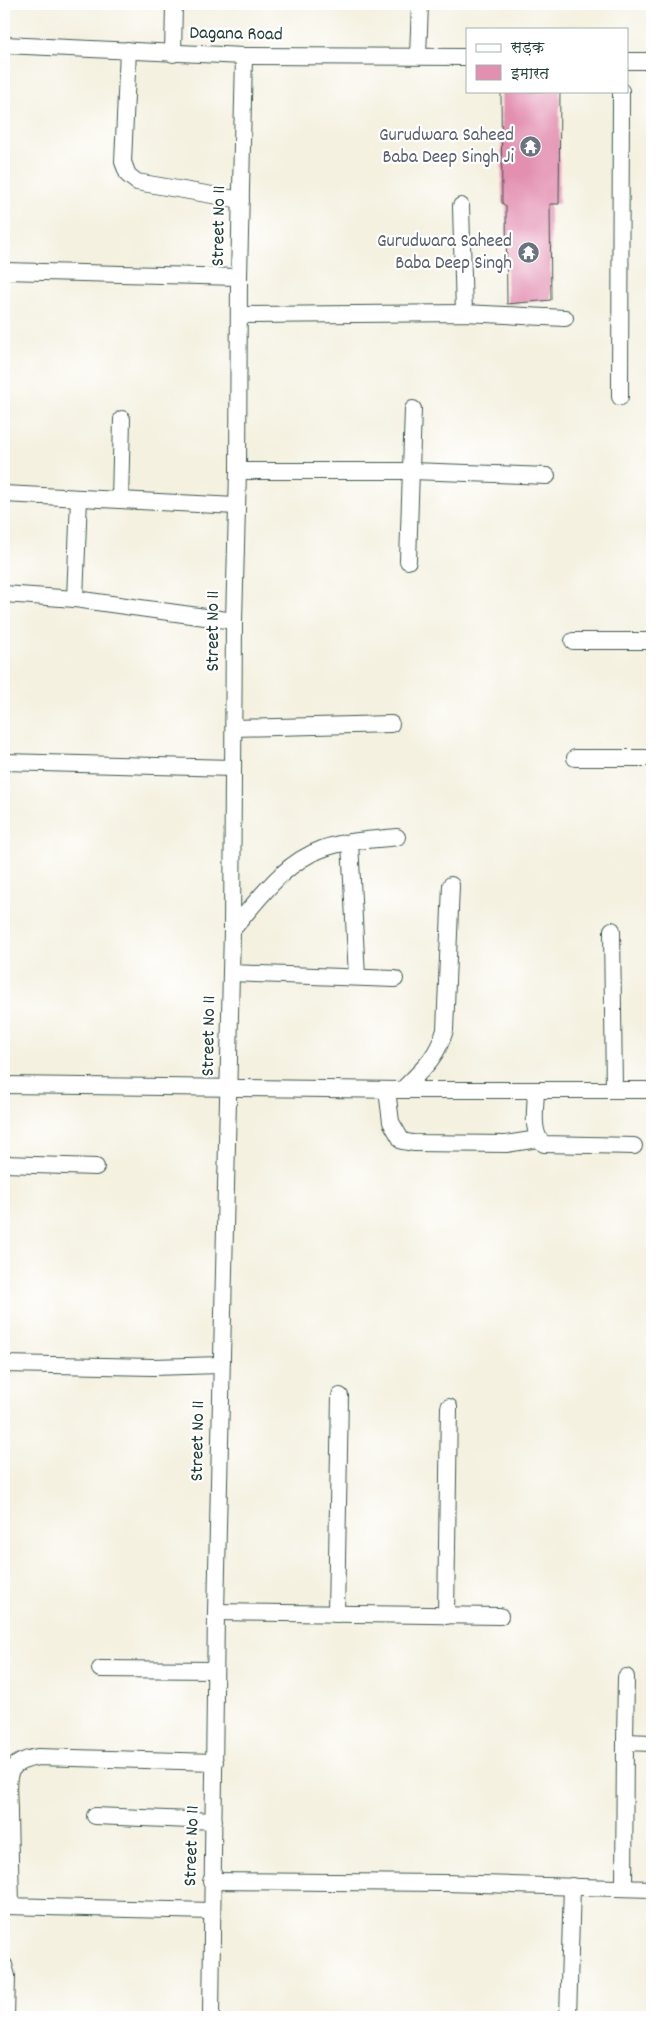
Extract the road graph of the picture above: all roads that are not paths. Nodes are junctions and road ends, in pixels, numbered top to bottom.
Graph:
1 (174, 4) edge
2 (420, 4) edge
3 (4, 45) edge
4 (128, 50) junction
5 (172, 54) junction
6 (244, 56) junction
7 (418, 56) junction
8 (466, 57) edge
9 (628, 61) edge
10 (652, 61) edge
11 (621, 92) edge
12 (241, 200) junction
13 (461, 206) dead end
14 (4, 270) edge
15 (239, 277) junction
16 (464, 313) junction
17 (239, 315) junction
18 (565, 318) dead end
19 (620, 397) dead end
20 (413, 409) dead end
21 (122, 419) dead end
22 (238, 471) junction
23 (411, 471) junction
24 (547, 476) dead end
25 (4, 494) edge
26 (79, 498) junction
27 (120, 500) junction
28 (236, 506) junction
29 (408, 561) dead end
30 (4, 594) edge
31 (75, 599) junction
32 (234, 622) junction
33 (573, 641) dead end
34 (652, 641) edge
35 (391, 724) dead end
36 (234, 728) junction
37 (574, 758) dead end
38 (652, 758) edge
39 (4, 762) edge
40 (232, 768) junction
41 (397, 837) dead end
42 (350, 842) junction
43 (451, 885) dead end
44 (232, 930) junction
45 (612, 930) dead end
46 (231, 973) junction
47 (357, 977) junction
48 (395, 979) dead end
49 (4, 1085) edge
50 (229, 1089) junction
51 (394, 1090) junction
52 (536, 1090) junction
53 (614, 1090) junction
54 (652, 1090) edge
55 (538, 1139) junction
56 (634, 1146) dead end
57 (4, 1164) edge
58 (96, 1167) dead end
59 (4, 1364) edge
60 (221, 1365) junction
61 (340, 1396) dead end
62 (449, 1407) dead end
63 (216, 1612) junction
64 (336, 1614) junction
65 (446, 1616) junction
66 (500, 1616) dead end
67 (100, 1669) dead end
68 (215, 1670) junction
69 (626, 1677) dead end
70 (625, 1742) junction
71 (652, 1743) edge
72 (215, 1762) junction
73 (6, 1813) edge
74 (95, 1816) dead end
75 (214, 1821) junction
76 (211, 1881) junction
77 (572, 1886) junction
78 (624, 1888) junction
79 (652, 1889) edge
80 (7, 1906) edge
81 (212, 1911) junction
82 (4, 1965) edge
83 (6, 2017) edge
84 (211, 2017) edge
85 (568, 2017) edge

1 - 5 street
2 - 7 street
3 - 4 street, Dagana Road
4 - 5 street, Dagana Road
4 - 12 street
5 - 6 street, Dagana Road
6 - 7 street, Dagana Road
6 - 12 street, Street No 11
7 - 8 street, Dagana Road
9 - 10 street
11 - 19 street
12 - 15 street, Street No 11
13 - 16 street
14 - 15 street
15 - 17 street, Street No 11
16 - 17 street
16 - 18 street
17 - 22 street, Street No 11
20 - 23 street
21 - 27 street
22 - 23 street
22 - 28 street, Street No 11
23 - 24 street
23 - 29 street
25 - 26 street
26 - 27 street
26 - 31 street
27 - 28 street
28 - 32 street, Street No 11
30 - 31 street
31 - 32 street
32 - 36 street, Street No 11
33 - 34 street
35 - 36 street
36 - 40 street, Street No 11
37 - 38 street
39 - 40 street
40 - 44 street, Street No 11
41 - 42 street
42 - 44 street
42 - 47 street
43 - 51 street
44 - 46 street, Street No 11
45 - 53 street
46 - 47 street
46 - 50 street, Street No 11
47 - 48 street
49 - 50 street
50 - 51 street
50 - 60 street, Street No 11
51 - 52 street
51 - 55 street
52 - 53 street
52 - 55 street
53 - 54 street
55 - 56 street
57 - 58 street
59 - 60 street
60 - 63 street, Street No 11
61 - 64 street
62 - 65 street
63 - 64 street
63 - 68 street, Street No 11
64 - 65 street
65 - 66 street
67 - 68 street
68 - 72 street, Street No 11
69 - 70 street
70 - 71 street
70 - 78 street
72 - 73 street
72 - 75 street, Street No 11
73 - 80 street
74 - 75 street
75 - 76 street, Street No 11
76 - 77 street
76 - 81 street, Street No 11
77 - 78 street
77 - 85 street
78 - 79 street
80 - 81 street
81 - 84 street, Street No 11
82 - 83 street

